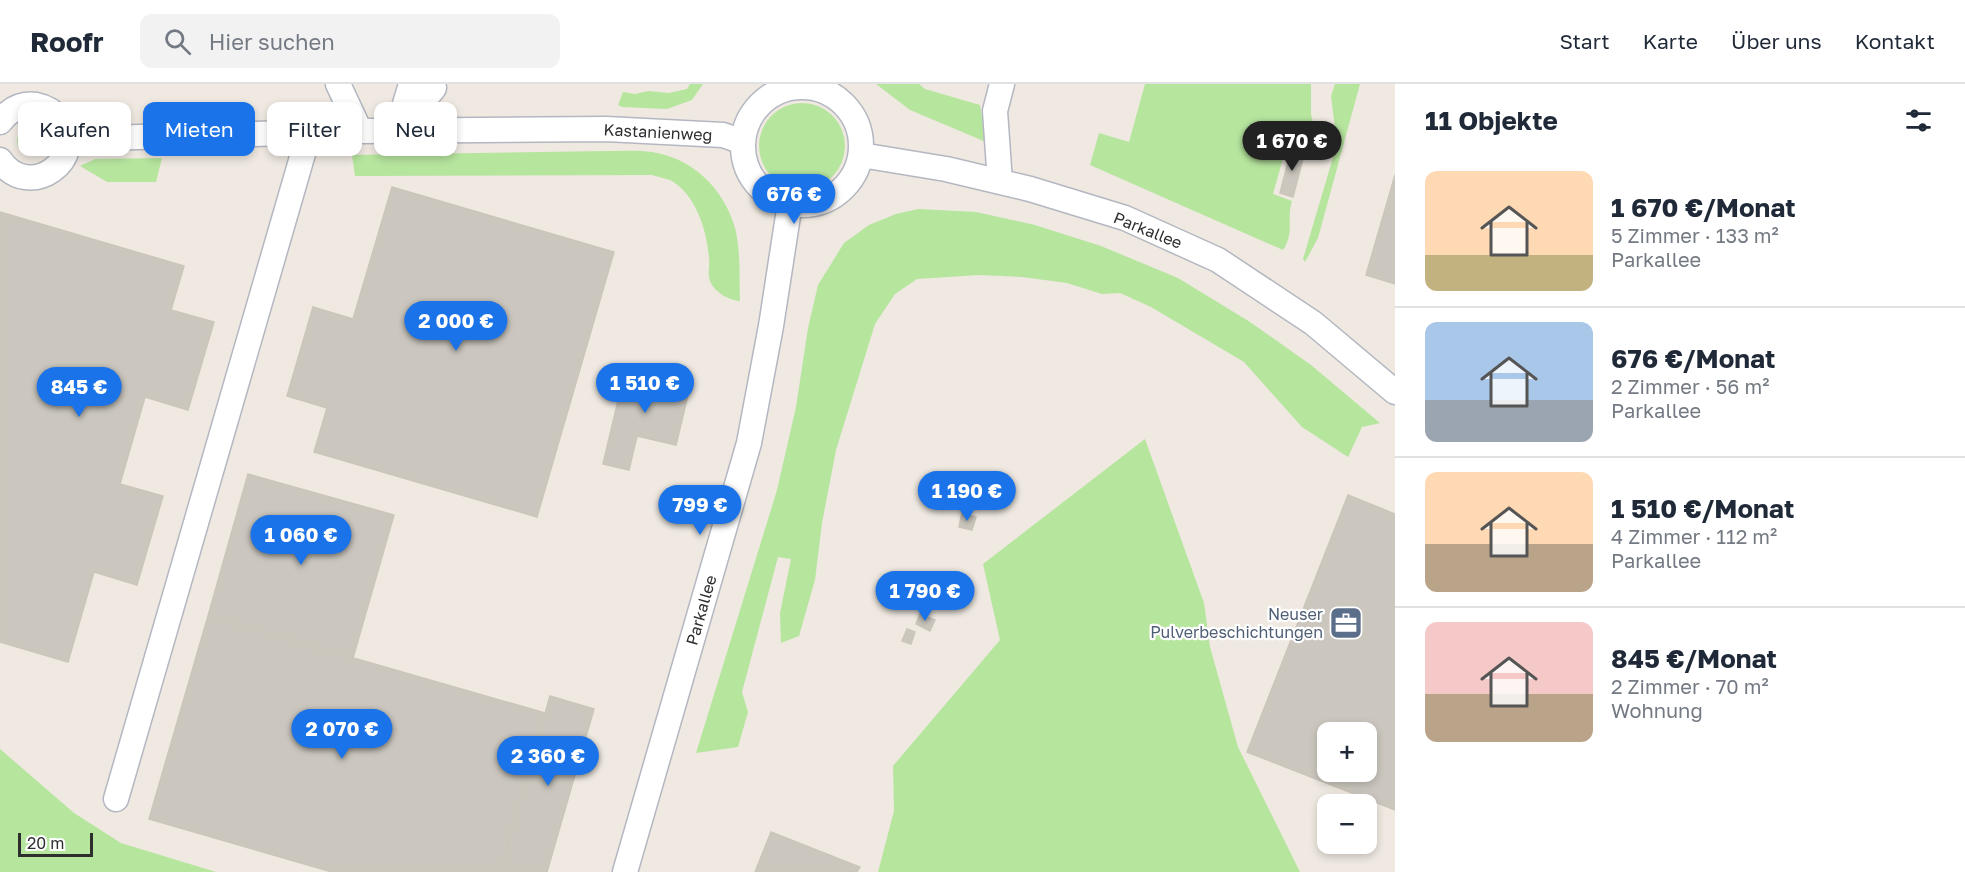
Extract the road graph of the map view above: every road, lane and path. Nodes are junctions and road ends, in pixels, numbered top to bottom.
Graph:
1 (338, 84) edge
2 (353, 84) edge
3 (393, 84) edge
4 (1002, 84) edge
5 (809, 85) edge
6 (422, 86) edge
7 (346, 102) edge
8 (356, 102) edge
9 (394, 102) edge
10 (413, 102) edge
11 (18, 108) edge
12 (0, 122) edge
13 (457, 131) edge
14 (267, 134) edge
15 (131, 137) edge
16 (743, 142) junction
17 (861, 155) junction
18 (64, 156) edge
19 (302, 156) edge
20 (0, 160) edge
21 (1000, 182) junction
22 (789, 203) junction
23 (1395, 392) edge
24 (116, 799) dead end
25 (625, 872) edge

1 - 7 street
2 - 8 street
3 - 9 street
4 - 21 street
5 - 16 street
5 - 17 street
6 - 10 street
11 - 12 street
13 - 16 street, Kastanienweg
14 - 15 street, Kastanienweg
16 - 22 street
17 - 21 street, Parkallee
17 - 22 street
18 - 20 street
19 - 24 street
21 - 23 street, Parkallee
22 - 25 street, Parkallee

